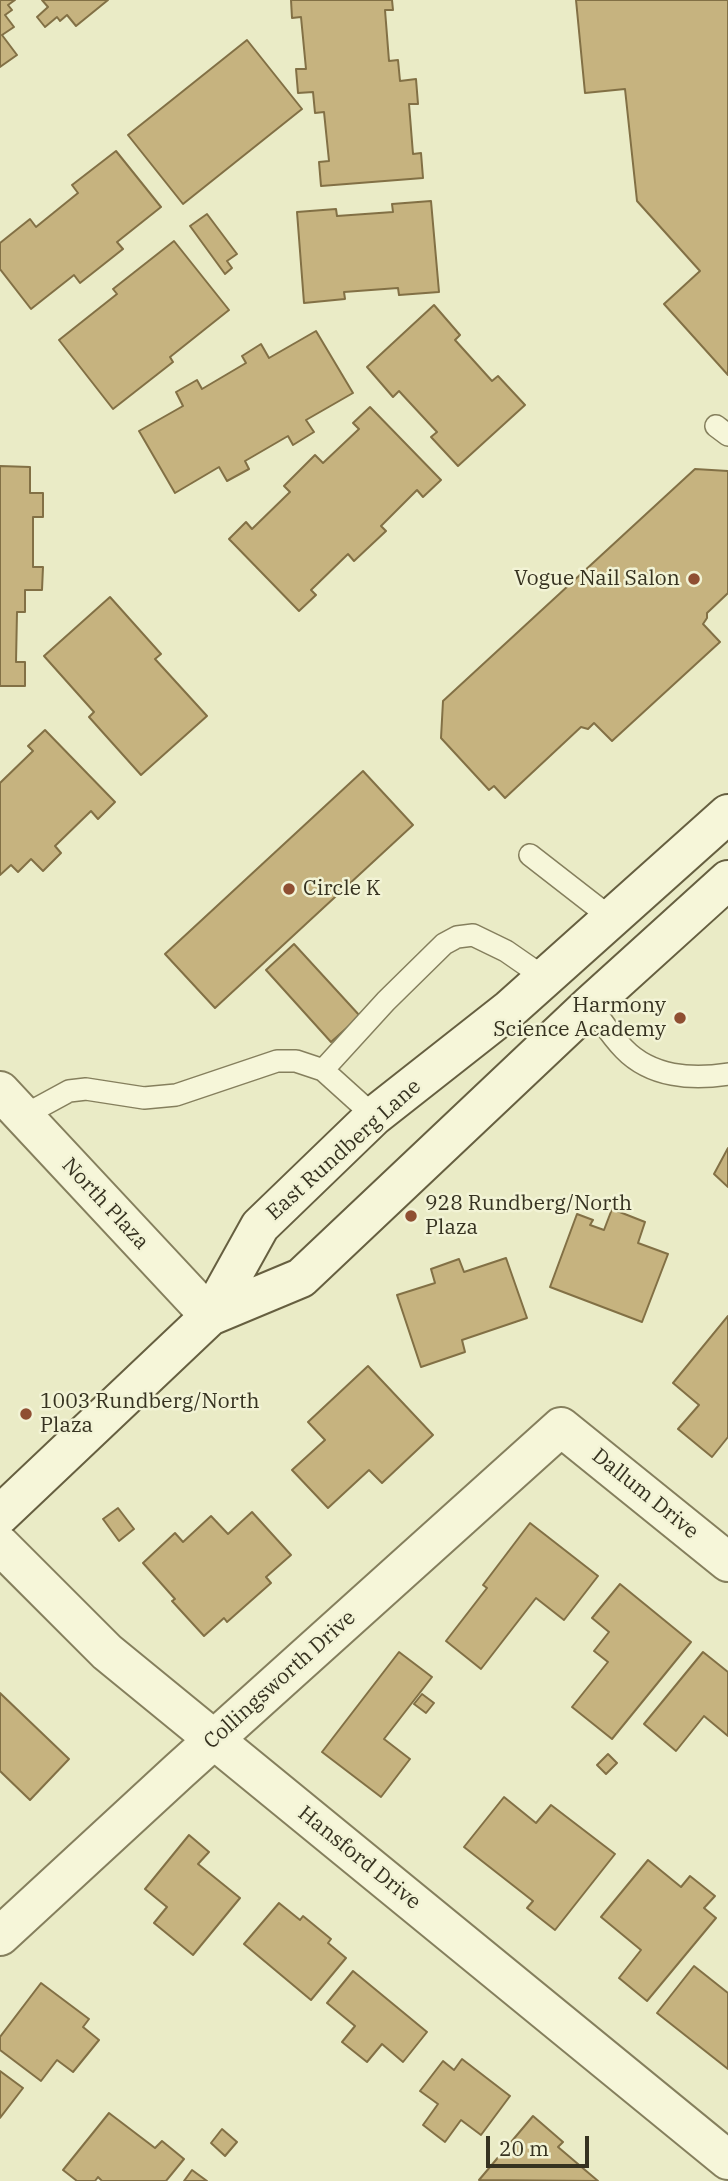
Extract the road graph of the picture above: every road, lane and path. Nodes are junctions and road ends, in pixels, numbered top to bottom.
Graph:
1 (728, 814) edge
2 (530, 855) dead end
3 (728, 880) edge
4 (611, 918) junction
5 (545, 978) junction
6 (590, 1005) junction
7 (323, 1070) junction
8 (728, 1073) edge
9 (12, 1104) edge
10 (374, 1116) junction
11 (210, 1317) junction
12 (561, 1427) joint
13 (0, 1515) edge
14 (0, 1545) edge
15 (728, 1562) edge
16 (215, 1740) junction
17 (0, 1936) edge
18 (728, 2160) edge

1 - 4 street, East Rundberg Lane
2 - 4 lane
3 - 6 street, East Rundberg Lane
4 - 5 street, East Rundberg Lane
5 - 7 lane
5 - 10 street, East Rundberg Lane
6 - 8 lane
6 - 11 street, East Rundberg Lane
7 - 9 lane
7 - 10 lane
9 - 11 street, North Plaza
10 - 11 street, East Rundberg Lane
11 - 13 street, East Rundberg Lane
12 - 15 street, Dallum Drive
12 - 16 street, Collingsworth Drive
14 - 16 street, Hansford Drive
16 - 17 street, Collingsworth Drive
16 - 18 street, Hansford Drive

